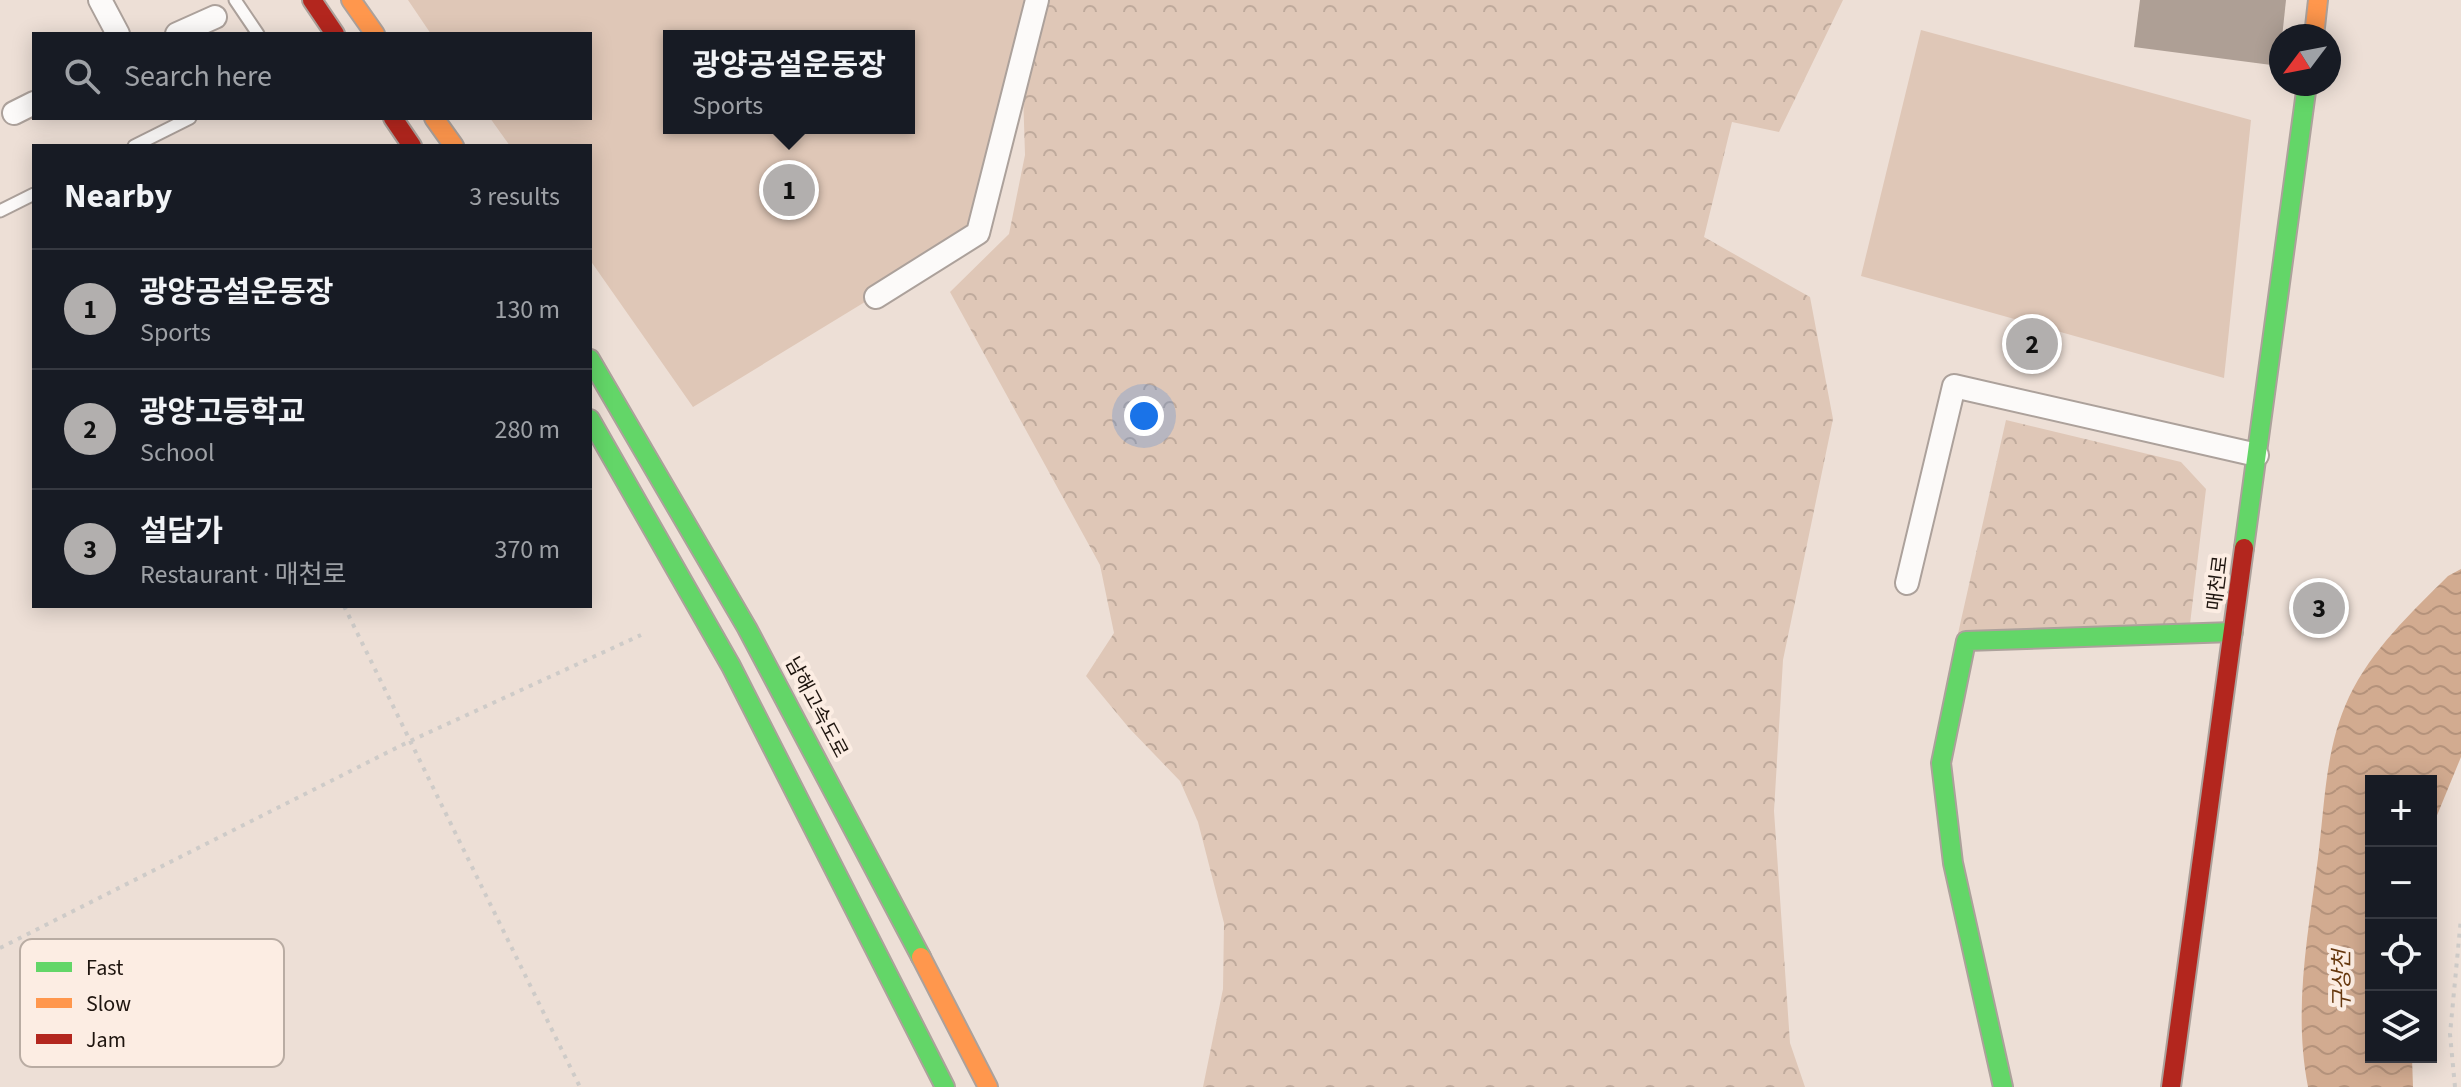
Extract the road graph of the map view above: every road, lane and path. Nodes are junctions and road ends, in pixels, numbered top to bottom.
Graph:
1 (100, 0) edge
2 (235, 0) edge
3 (312, 0) edge
4 (351, 0) edge
5 (1037, 0) edge
6 (2318, 0) edge
7 (215, 17) dead end
8 (2315, 24) edge
9 (117, 32) edge
10 (181, 32) edge
11 (257, 32) edge
12 (334, 32) edge
13 (374, 32) edge
14 (2305, 96) edge
15 (186, 120) edge
16 (394, 120) edge
17 (435, 120) edge
18 (138, 144) edge
19 (411, 144) edge
20 (453, 144) edge
21 (32, 195) edge
22 (0, 211) edge
23 (876, 297) dead end
24 (592, 362) edge
25 (592, 422) edge
26 (2257, 455) junction
27 (1907, 583) dead end
28 (345, 608) edge
29 (2233, 632) junction
30 (641, 635) dead end
31 (408, 742) junction
32 (2461, 918) edge
33 (0, 948) edge
34 (580, 1087) edge
35 (945, 1087) edge
36 (988, 1087) edge
37 (2003, 1087) edge
38 (2171, 1087) edge
39 (2455, 1087) edge

1 - 9 street
2 - 11 lane
3 - 12 main road
4 - 13 main road
5 - 23 street
6 - 8 main road
7 - 10 street
14 - 26 main road, 매천로
15 - 18 lane
16 - 19 main road
17 - 20 main road
21 - 22 lane
24 - 36 main road, 남해고속도로
25 - 35 main road
26 - 27 street
26 - 29 main road, 매천로
28 - 31 path
29 - 37 main road
29 - 38 main road, 매천로
30 - 31 path
31 - 33 path
31 - 34 path
32 - 39 path

